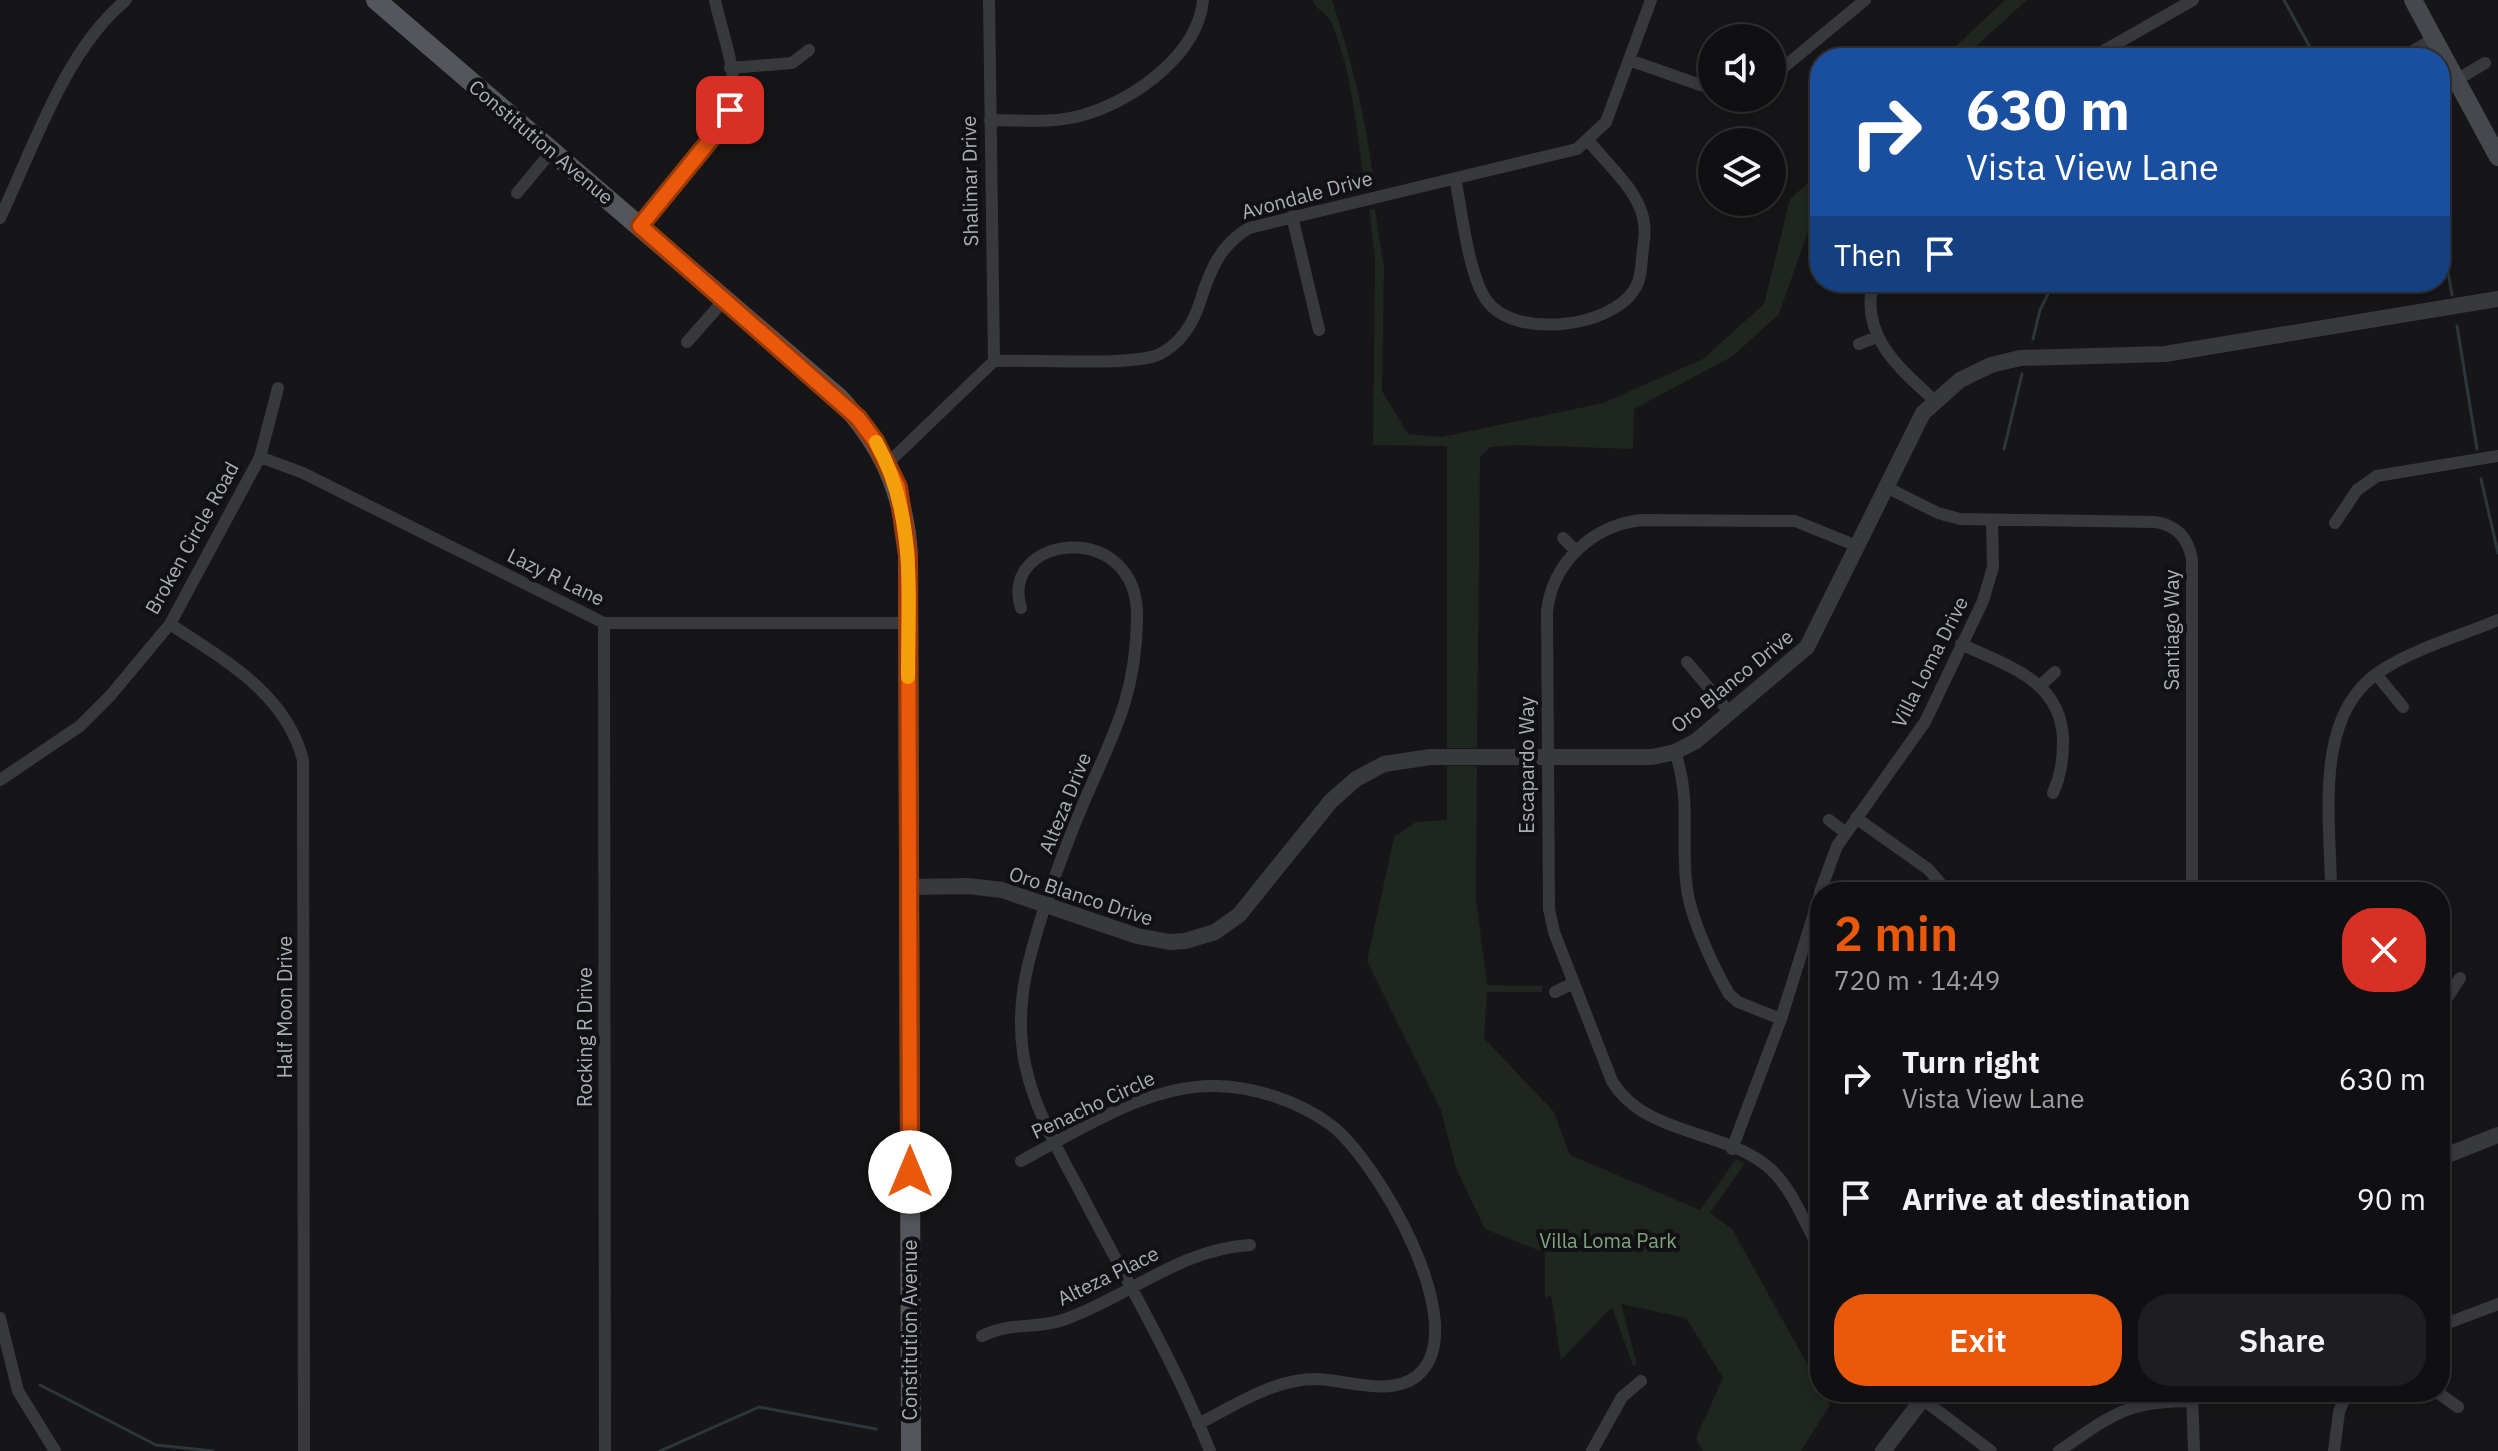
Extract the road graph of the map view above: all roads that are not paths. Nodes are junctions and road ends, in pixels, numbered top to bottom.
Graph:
1 (126, 0) edge
2 (376, 0) edge
3 (715, 0) edge
4 (989, 0) edge
5 (1203, 0) edge
6 (1651, 0) edge
7 (1865, 0) edge
8 (2193, 0) edge
9 (2413, 0) edge
10 (2435, 38) junction
11 (2109, 48) edge
12 (2418, 48) edge
13 (2441, 48) edge
14 (809, 50) dead end
15 (1629, 60) junction
16 (2485, 63) dead end
17 (1786, 65) edge
18 (2450, 65) edge
19 (730, 68) junction
20 (2458, 79) junction
21 (1698, 84) edge
22 (990, 120) junction
23 (1588, 140) junction
24 (552, 151) junction
25 (2498, 157) edge
26 (1455, 178) junction
27 (517, 193) dead end
28 (1292, 216) junction
29 (0, 218) edge
30 (640, 226) junction
31 (1872, 292) edge
32 (725, 299) junction
33 (2498, 299) edge
34 (1319, 330) dead end
35 (1877, 337) junction
36 (687, 342) dead end
37 (1859, 344) dead end
38 (994, 361) junction
39 (278, 388) dead end
40 (1934, 400) junction
41 (2498, 456) edge
42 (260, 457) junction
43 (888, 463) junction
44 (1886, 487) junction
45 (1992, 520) junction
46 (2335, 523) dead end
47 (1563, 538) dead end
48 (1857, 546) junction
49 (1576, 551) junction
50 (1021, 608) dead end
51 (2498, 620) edge
52 (604, 623) junction
53 (908, 623) junction
54 (170, 624) junction
55 (1961, 644) junction
56 (1687, 662) dead end
57 (2055, 672) dead end
58 (2376, 674) junction
59 (2041, 685) junction
60 (2403, 707) dead end
61 (1730, 713) junction
62 (1675, 752) junction
63 (1547, 757) junction
64 (0, 780) edge
65 (2053, 793) dead end
66 (1856, 818) junction
67 (1829, 820) dead end
68 (1846, 833) junction
69 (1823, 882) edge
70 (1939, 882) edge
71 (2192, 882) edge
72 (2331, 882) edge
73 (909, 887) junction
74 (1049, 904) junction
75 (1810, 925) edge
76 (2460, 978) dead end
77 (1574, 983) junction
78 (1555, 992) dead end
79 (2450, 993) edge
80 (1781, 1019) junction
81 (2498, 1135) edge
82 (1055, 1143) junction
83 (1732, 1149) junction
84 (2450, 1154) edge
85 (1021, 1161) dead end
86 (1810, 1233) edge
87 (1250, 1245) dead end
88 (1130, 1288) junction
89 (2498, 1304) edge
90 (0, 1318) edge
91 (2450, 1322) edge
92 (982, 1336) dead end
93 (1641, 1381) dead end
94 (2450, 1401) edge
95 (1916, 1402) edge
96 (1931, 1402) edge
97 (2149, 1402) edge
98 (2193, 1402) edge
99 (2343, 1402) edge
100 (2458, 1407) dead end
101 (1198, 1424) junction
102 (55, 1451) edge
103 (304, 1451) edge
104 (605, 1451) edge
105 (911, 1451) edge
106 (1210, 1451) edge
107 (1592, 1451) edge
108 (1883, 1451) edge
109 (1991, 1451) edge
110 (2059, 1451) edge
111 (2194, 1451) edge
112 (2334, 1451) edge

1 - 29 street
2 - 24 main road, Constitution Avenue
3 - 19 street
4 - 22 street, Shalimar Drive
5 - 22 street
6 - 15 street, Avondale Drive
7 - 17 street
8 - 11 street
9 - 10 main road
10 - 12 street
10 - 13 main road
14 - 19 street
15 - 21 street
15 - 23 street, Avondale Drive
16 - 20 street
18 - 20 main road
19 - 30 street
20 - 25 main road
22 - 38 street, Shalimar Drive
23 - 26 street, Avondale Drive
23 - 26 street
24 - 27 street
24 - 30 main road, Constitution Avenue
26 - 28 street, Avondale Drive
28 - 34 street
28 - 38 street, Avondale Drive
30 - 32 main road, Constitution Avenue
31 - 35 street
32 - 36 street
32 - 43 main road, Constitution Avenue
33 - 40 street, Oro Blanco Drive
35 - 37 street
35 - 40 street
38 - 43 street
39 - 42 street, Broken Circle Road
40 - 44 street, Oro Blanco Drive
41 - 46 street
42 - 52 street, Lazy R Lane
42 - 54 street, Broken Circle Road
43 - 53 main road, Constitution Avenue
44 - 45 street, Santiago Way
44 - 48 street, Oro Blanco Drive
45 - 55 street, Villa Loma Drive
45 - 71 street, Santiago Way
47 - 49 street
48 - 49 street, Escapardo Way
48 - 61 street, Oro Blanco Drive
49 - 63 street, Escapardo Way
50 - 74 street, Alteza Drive
51 - 58 street
52 - 53 street, Lazy R Lane
52 - 104 street, Rocking R Drive
53 - 73 main road, Constitution Avenue
54 - 64 street, Broken Circle Road
54 - 103 street, Half Moon Drive
55 - 59 street
55 - 66 street, Villa Loma Drive
56 - 61 street
57 - 59 street
58 - 60 street
58 - 72 street
59 - 65 street
61 - 62 street, Oro Blanco Drive
62 - 63 street, Oro Blanco Drive
62 - 80 street
63 - 74 street, Oro Blanco Drive
63 - 77 street, Escapardo Way
66 - 68 street, Villa Loma Drive
66 - 70 street
67 - 68 street
68 - 69 street, Villa Loma Drive
73 - 74 street, Oro Blanco Drive
73 - 105 main road, Constitution Avenue
74 - 82 street, Alteza Drive
75 - 80 street, Villa Loma Drive
76 - 79 street
77 - 78 street
77 - 83 street, Escapardo Way
80 - 83 street, Villa Loma Drive
81 - 84 street
82 - 85 street, Penacho Circle
82 - 88 street, Alteza Drive
82 - 101 street, Penacho Circle
83 - 86 street, Escapardo Way
87 - 88 street, Alteza Place
88 - 92 street, Alteza Place
88 - 101 street, Alteza Drive
89 - 91 street
90 - 102 street
93 - 107 street
94 - 100 street
95 - 108 street
96 - 109 street
97 - 110 street
98 - 111 street
99 - 112 street
101 - 106 street, Alteza Drive

